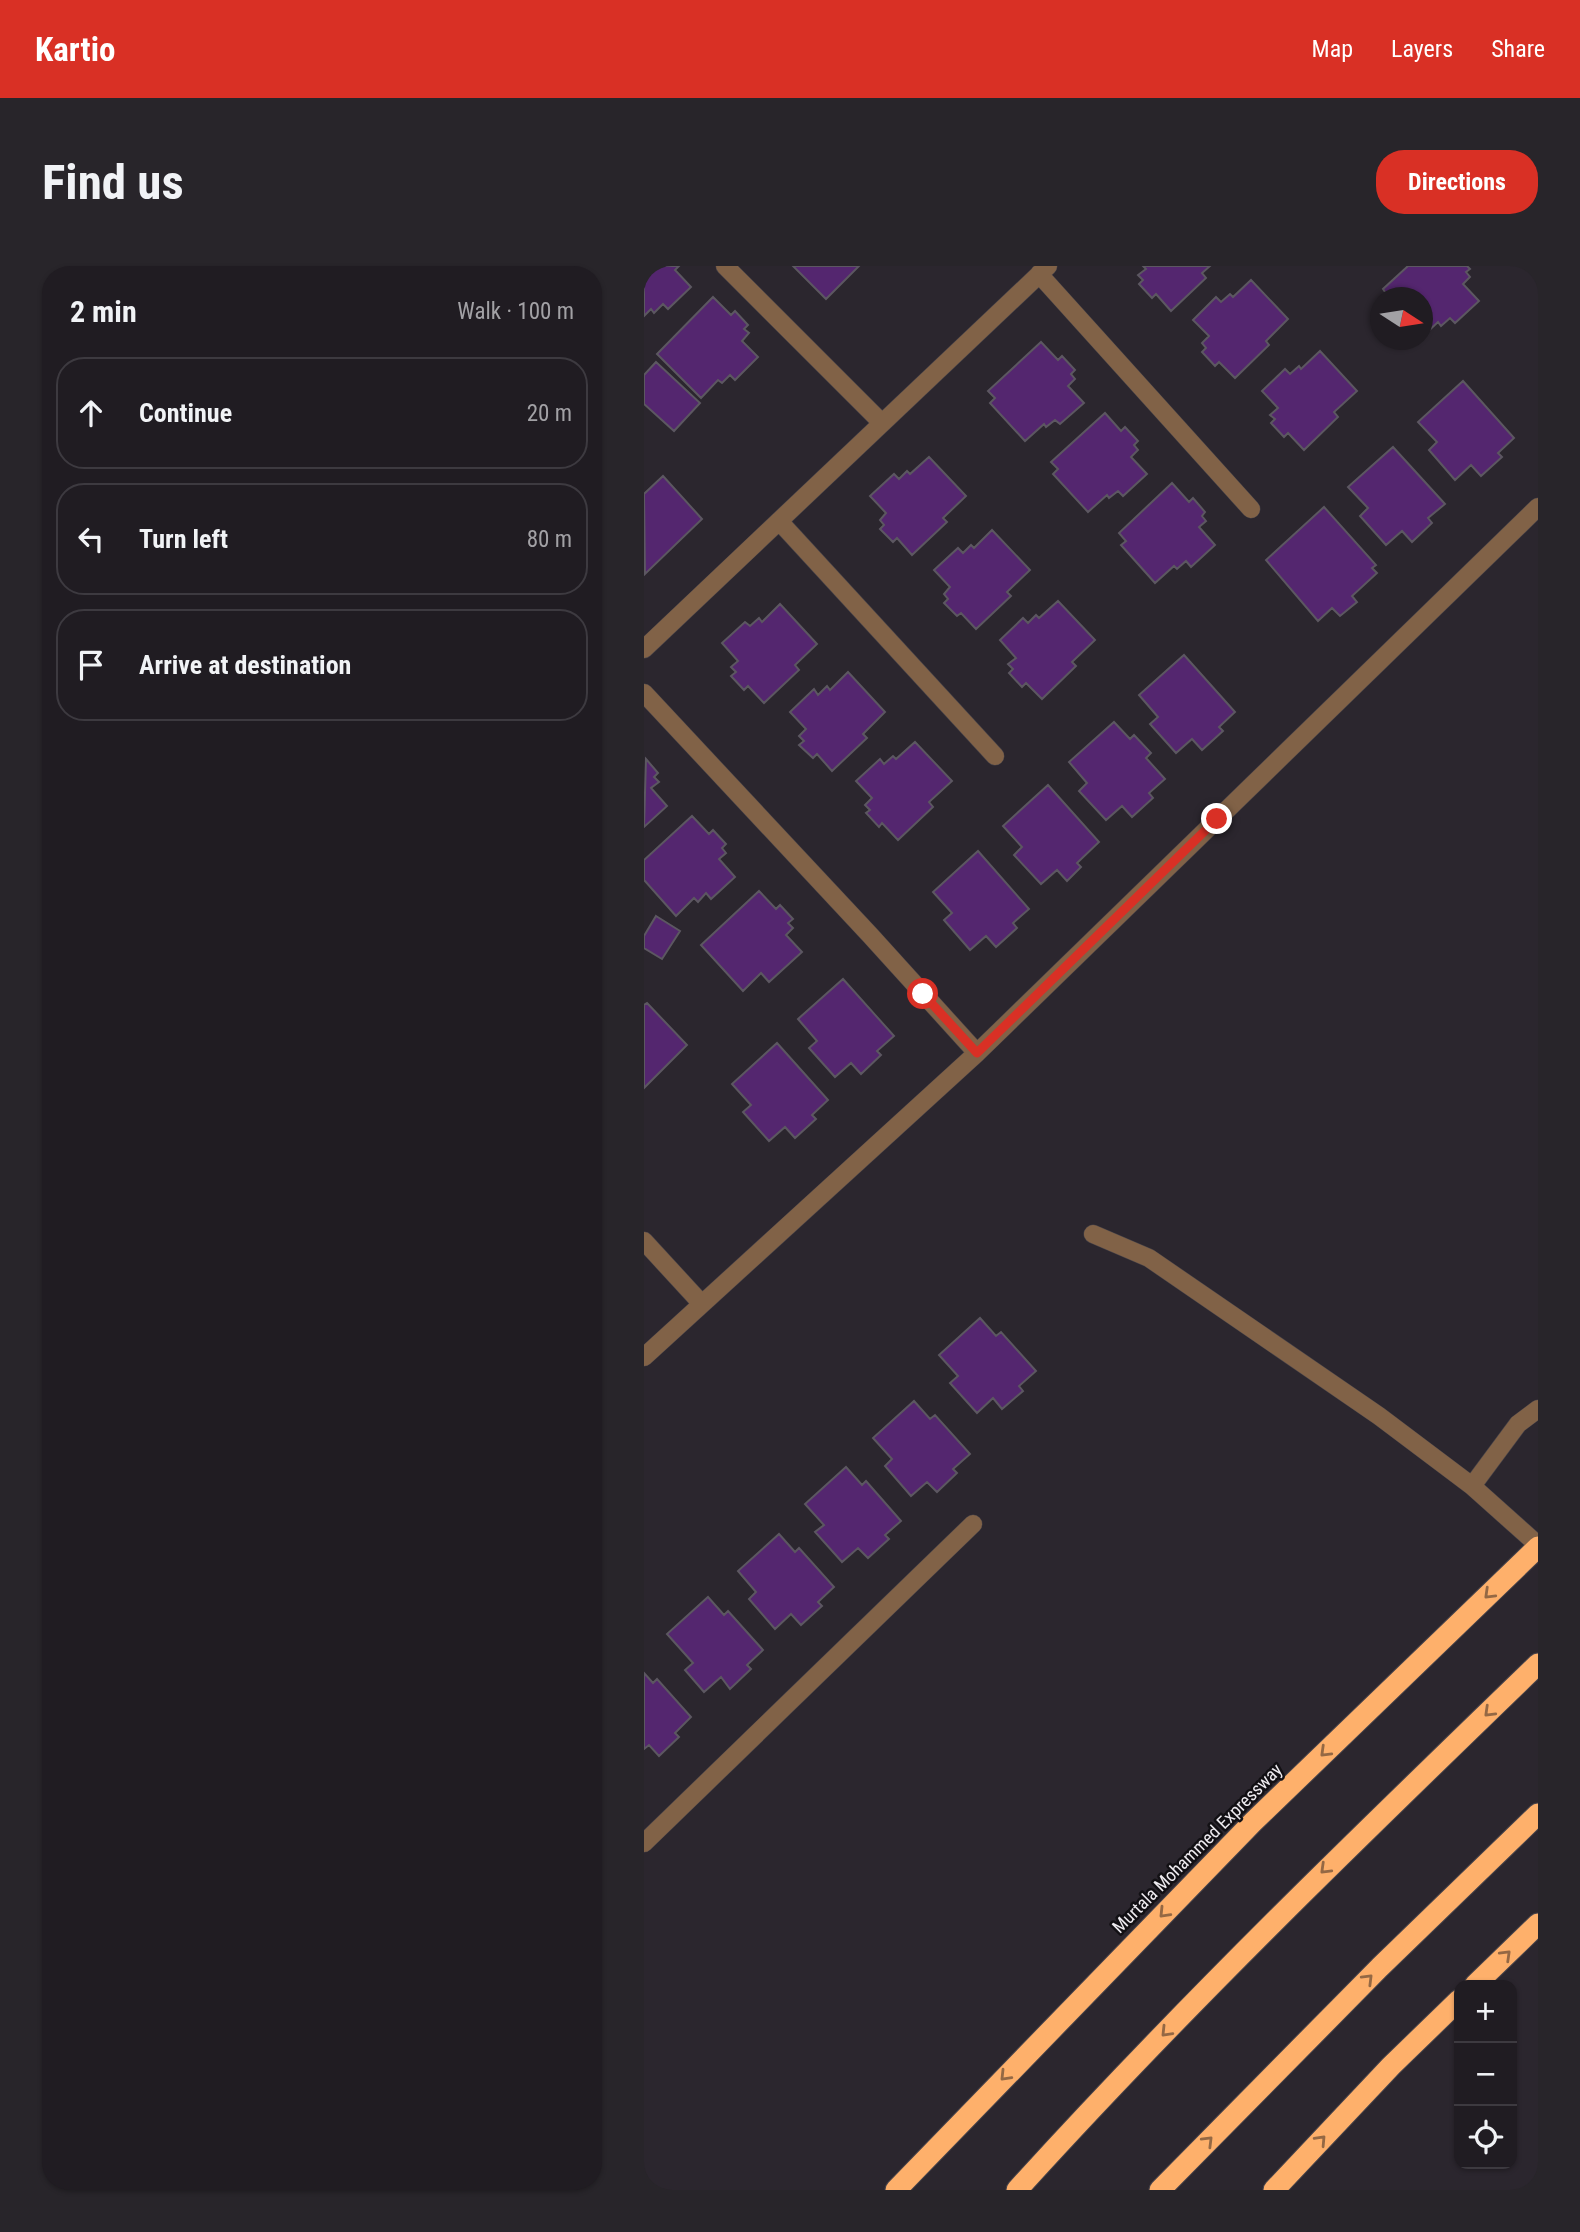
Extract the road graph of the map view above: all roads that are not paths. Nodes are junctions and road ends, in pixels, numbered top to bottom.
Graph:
1 (725, 266) edge
2 (1043, 270) edge
3 (882, 423) junction
4 (1538, 507) edge
5 (1251, 509) dead end
6 (779, 521) junction
7 (644, 649) edge
8 (644, 693) edge
9 (995, 756) dead end
10 (977, 1053) junction
11 (1093, 1234) dead end
12 (644, 1241) edge
13 (701, 1303) junction
14 (644, 1357) edge
15 (1538, 1409) edge
16 (1472, 1486) junction
17 (972, 1524) dead end
18 (1538, 1546) edge
19 (1538, 1664) edge
20 (1538, 1814) edge
21 (644, 1843) edge
22 (1538, 1924) edge
23 (1480, 1980) edge
24 (1454, 2005) edge
25 (896, 2190) edge
26 (1017, 2190) edge
27 (1160, 2190) edge
28 (1274, 2190) edge

1 - 3 street
2 - 3 street
2 - 5 street
3 - 6 street
4 - 10 street
6 - 7 street
6 - 9 street
8 - 10 street
10 - 13 street
11 - 16 street
12 - 13 street
13 - 14 street
15 - 16 street
16 - 18 street
17 - 21 street
18 -> 25 highway, Murtala Mohammed Expressway
19 -> 26 highway
27 -> 20 highway
23 -> 22 highway
28 -> 24 highway

